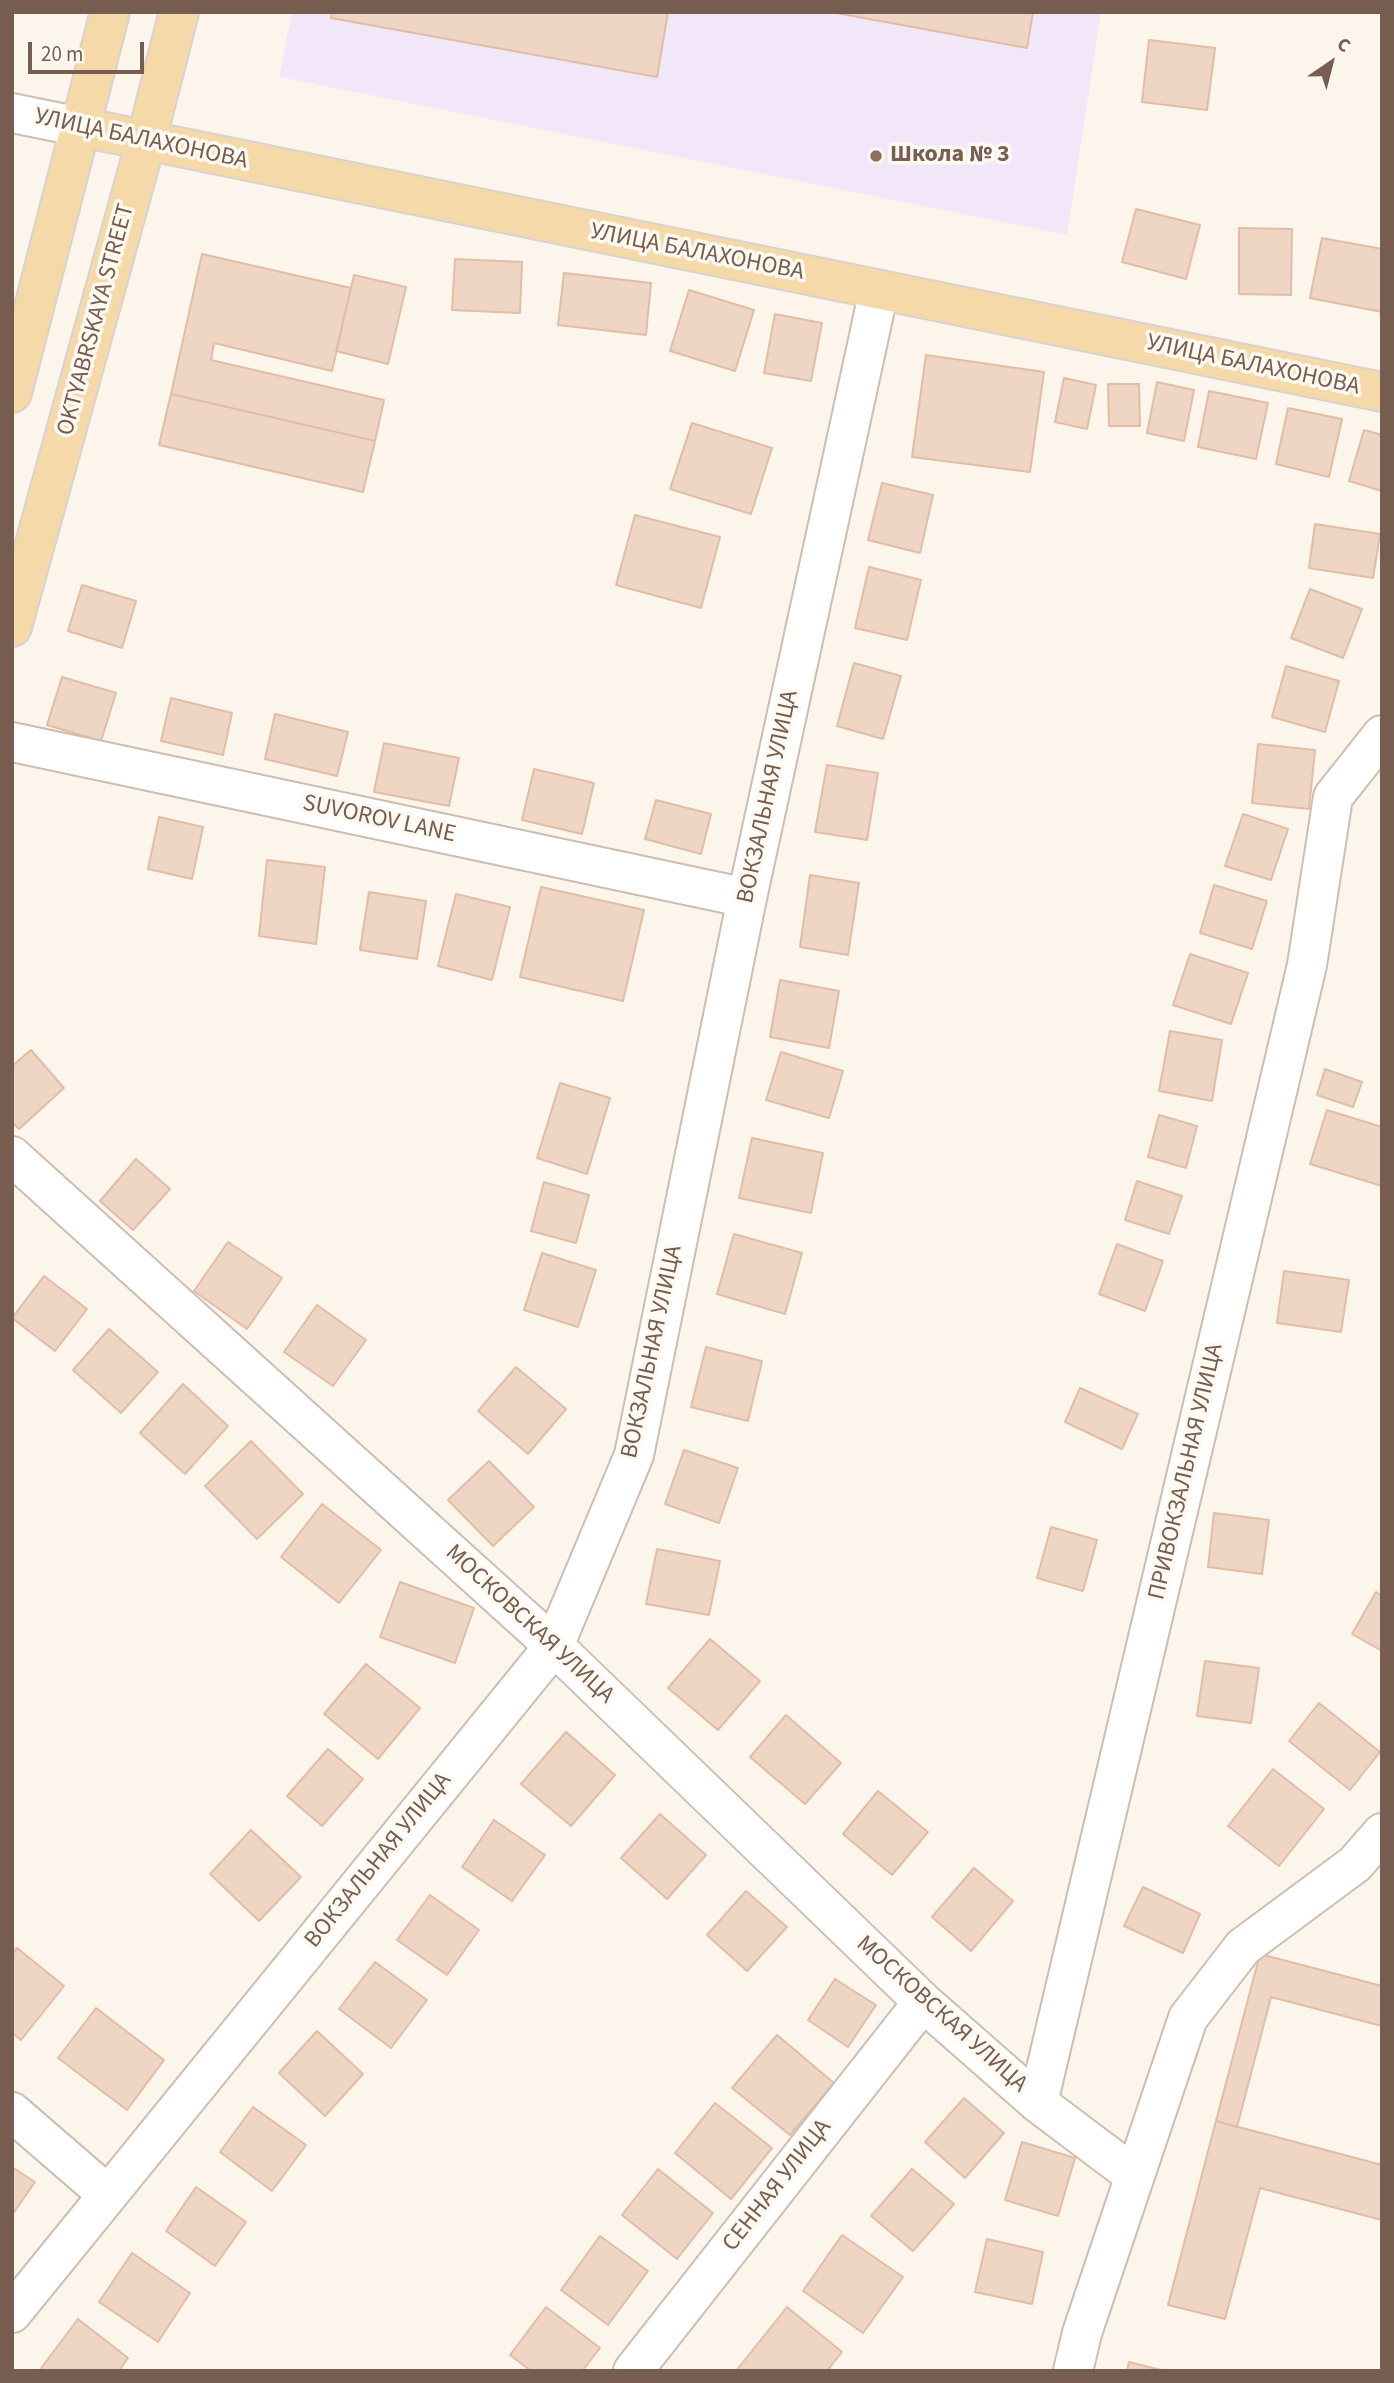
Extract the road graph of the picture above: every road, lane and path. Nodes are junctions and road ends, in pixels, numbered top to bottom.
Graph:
1 (110, 12) edge
2 (179, 12) edge
3 (12, 113) edge
4 (82, 127) junction
5 (146, 141) junction
6 (879, 290) junction
7 (12, 393) edge
8 (1382, 393) edge
9 (12, 627) edge
10 (1382, 735) edge
11 (12, 742) edge
12 (747, 898) junction
13 (12, 1156) edge
14 (554, 1646) junction
15 (1382, 1833) edge
16 (923, 2002) junction
17 (1038, 2102) junction
18 (12, 2112) edge
19 (1135, 2176) junction
20 (108, 2195) junction
21 (12, 2313) edge
22 (633, 2371) edge
23 (1073, 2371) edge

1 - 4 main road
2 - 5 main road, OKTYABRSKAYA STREET
3 - 4 street, УЛИЦА БАЛАХОНОВА
4 - 5 main road, УЛИЦА БАЛАХОНОВА
4 - 7 main road
5 - 6 main road, УЛИЦА БАЛАХОНОВА
5 - 9 main road, OKTYABRSKAYA STREET
6 - 8 main road, УЛИЦА БАЛАХОНОВА
6 - 12 street, ВОКЗАЛЬНАЯ УЛИЦА
10 - 17 street, ПРИВОКЗАЛЬНАЯ УЛИЦА
11 - 12 street, SUVOROV LANE
12 - 14 street, ВОКЗАЛЬНАЯ УЛИЦА
13 - 14 street, МОСКОВСКАЯ УЛИЦА
14 - 16 street, МОСКОВСКАЯ УЛИЦА
14 - 20 street, ВОКЗАЛЬНАЯ УЛИЦА
15 - 19 street
16 - 17 street, МОСКОВСКАЯ УЛИЦА
16 - 22 street, СЕННАЯ УЛИЦА
17 - 19 street
18 - 20 street
19 - 23 street
20 - 21 street, ВОКЗАЛЬНАЯ УЛИЦА

